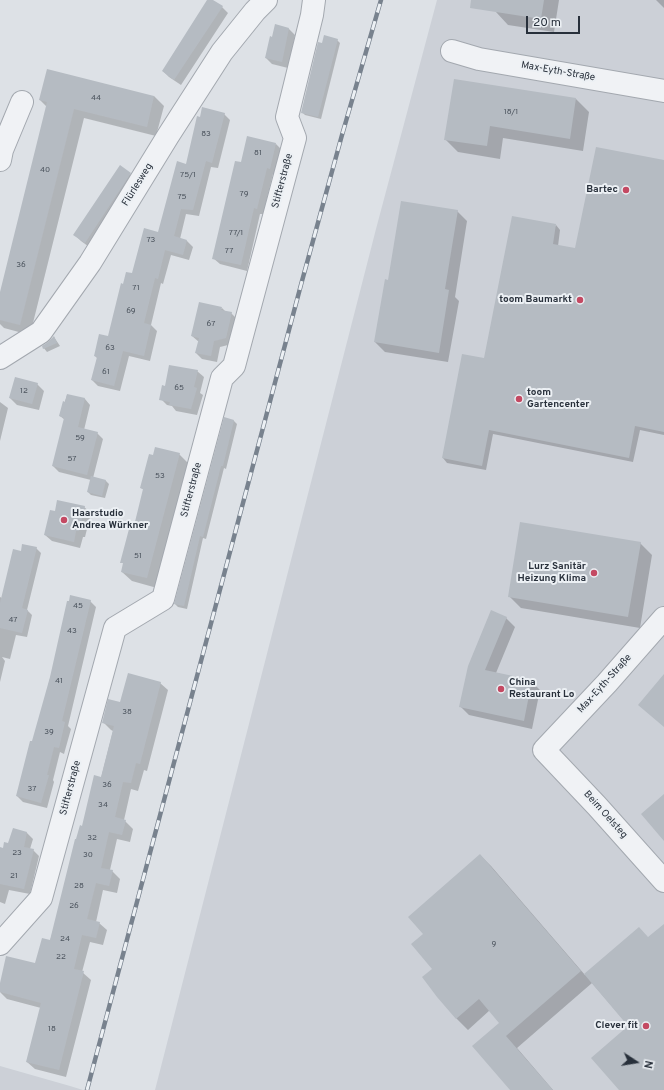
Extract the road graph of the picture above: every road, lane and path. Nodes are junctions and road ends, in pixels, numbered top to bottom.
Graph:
1 (266, 0) edge
2 (314, 0) edge
3 (452, 51) dead end
4 (664, 91) edge
5 (22, 102) dead end
6 (0, 160) edge
7 (0, 358) edge
8 (664, 618) edge
9 (544, 750) joint
10 (664, 881) edge
11 (0, 944) edge

1 - 7 street, Flürlesweg
2 - 11 street, Stifterstraße
3 - 4 street, Max-Eyth-Straße
5 - 6 street
8 - 9 street, Max-Eyth-Straße
9 - 10 street, Beim Oelsteg

